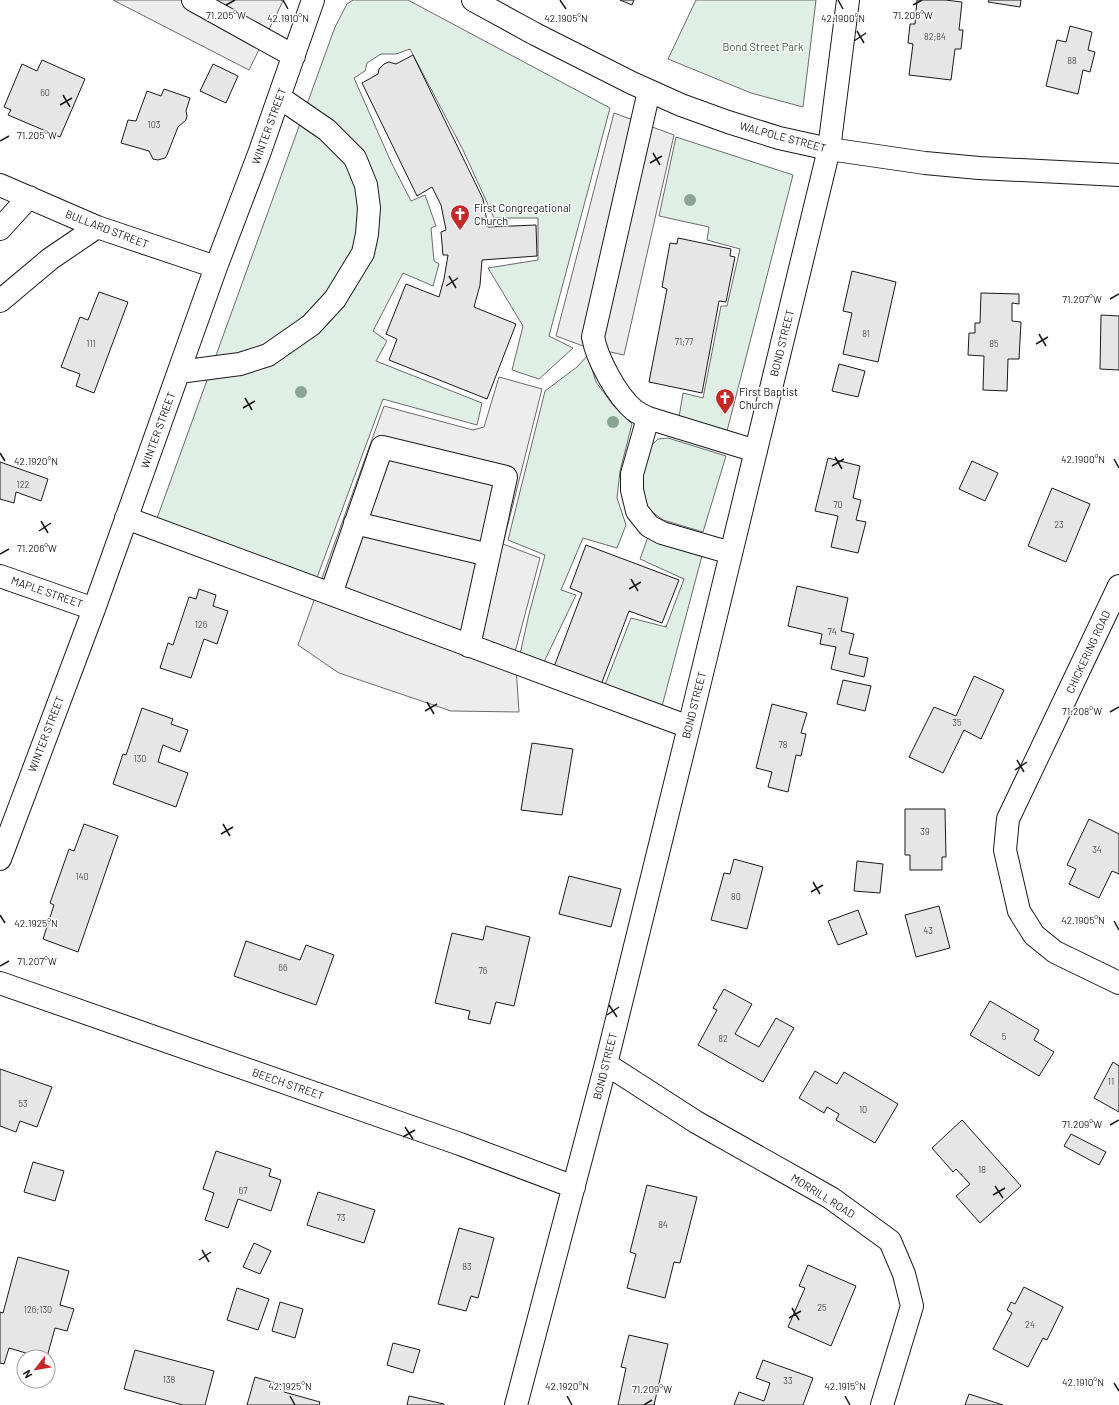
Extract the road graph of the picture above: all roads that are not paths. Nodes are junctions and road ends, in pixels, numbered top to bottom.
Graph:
1 (193, 0) edge
2 (313, 0) edge
3 (474, 0) edge
4 (848, 0) edge
5 (294, 56) junction
6 (649, 91) junction
7 (279, 97) junction
8 (829, 149) junction
9 (1119, 175) edge
10 (0, 185) edge
11 (29, 197) junction
12 (98, 227) junction
13 (0, 229) edge
14 (216, 267) junction
15 (0, 301) edge
16 (179, 372) junction
17 (648, 418) junction
18 (756, 451) junction
19 (126, 518) junction
20 (355, 523) junction
21 (731, 553) junction
22 (489, 555) junction
23 (0, 576) edge
24 (1119, 586) edge
25 (331, 594) junction
26 (94, 609) junction
27 (469, 646) junction
28 (689, 727) junction
29 (0, 859) edge
30 (0, 983) edge
31 (1119, 984) edge
32 (606, 1064) junction
33 (574, 1187) junction
34 (516, 1405) edge
35 (882, 1405) edge

1 - 5 street
2 - 5 street, WINTER STREET
3 - 6 street, WALPOLE STREET
4 - 8 street, BOND STREET
5 - 7 street, WINTER STREET
6 - 8 street, WALPOLE STREET
6 - 17 street
7 - 14 street, WINTER STREET
7 - 16 street
8 - 9 street, WALPOLE STREET
8 - 18 street, BOND STREET
10 - 11 street, BULLARD STREET
11 - 12 street, BULLARD STREET
11 - 13 street
12 - 14 street, BULLARD STREET
12 - 15 street
14 - 16 street, WINTER STREET
16 - 19 street, WINTER STREET
17 - 18 street
17 - 21 street
18 - 21 street, BOND STREET
19 - 25 street
19 - 26 street, WINTER STREET
20 - 22 street
20 - 22 street
20 - 25 street
21 - 28 street, BOND STREET
22 - 27 street
23 - 26 street, MAPLE STREET
24 - 31 street, CHICKERING ROAD
25 - 27 street
26 - 29 street, WINTER STREET
27 - 28 street
28 - 32 street, BOND STREET
30 - 33 street, BEECH STREET
32 - 33 street, BOND STREET
32 - 35 street, MORRILL ROAD
33 - 34 street, BOND STREET

